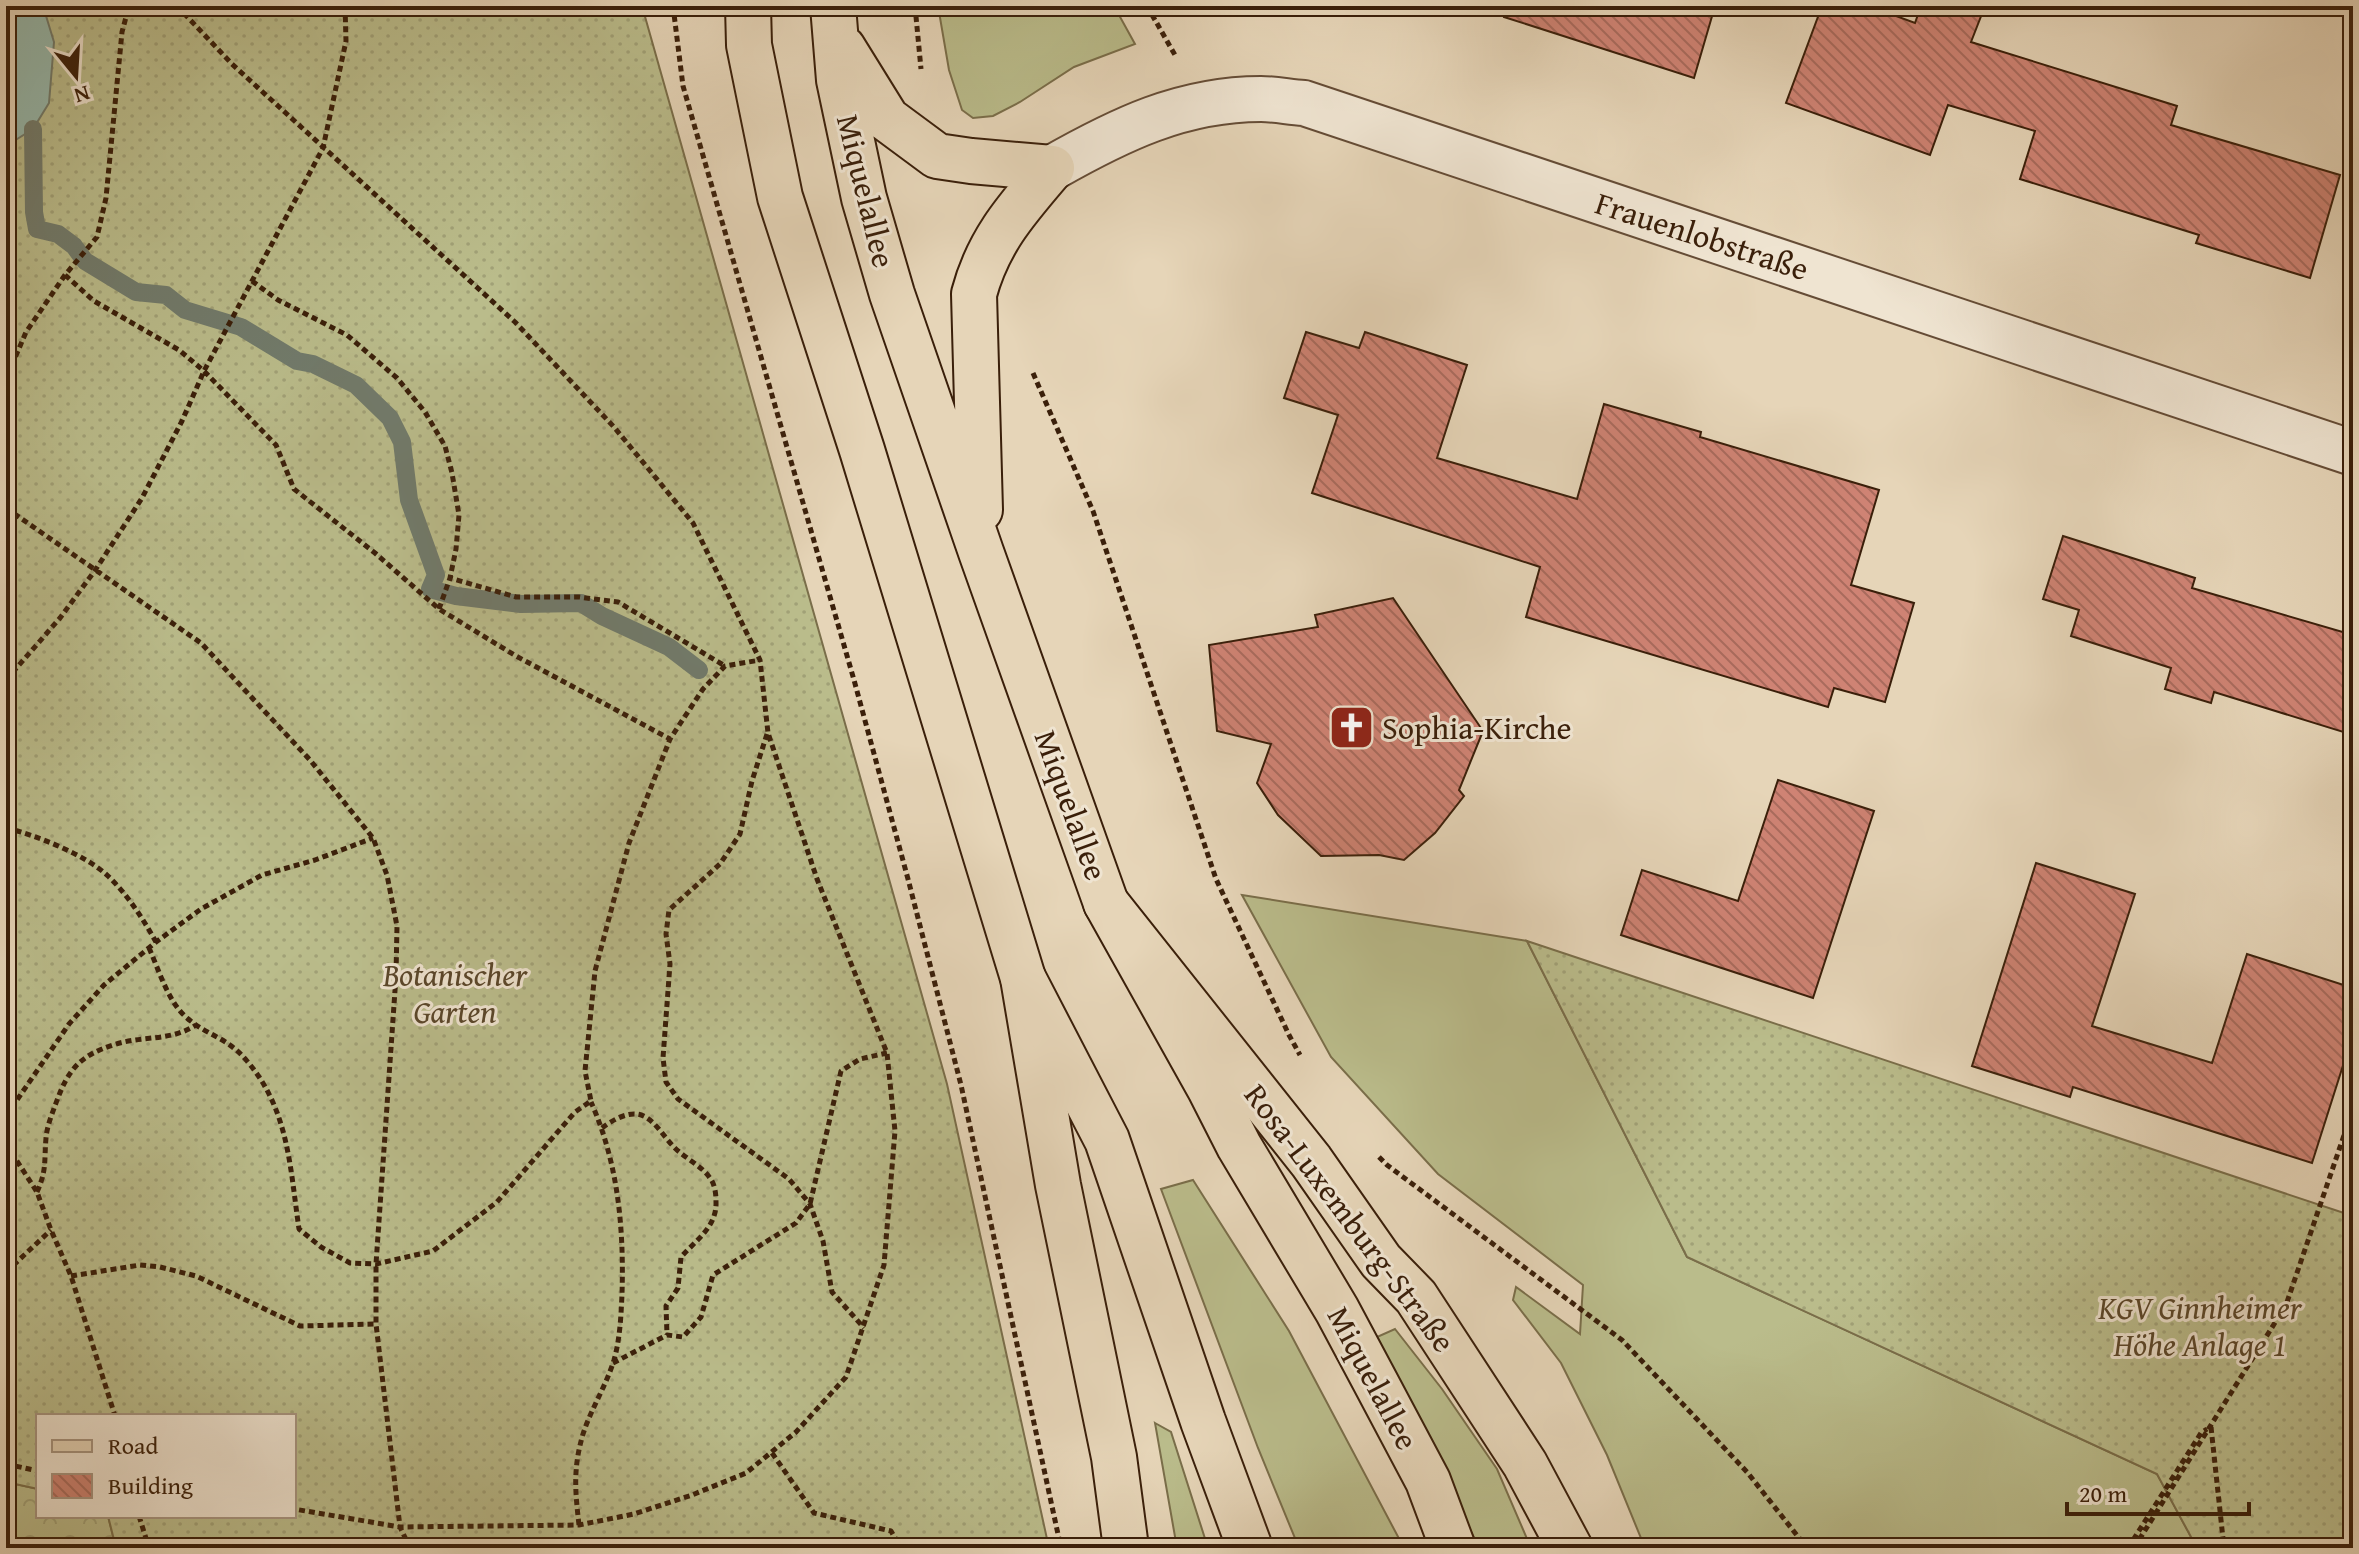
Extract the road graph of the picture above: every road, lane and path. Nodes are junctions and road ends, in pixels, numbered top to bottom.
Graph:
1 (129, 6) edge
2 (177, 6) edge
3 (345, 6) edge
4 (673, 6) edge
5 (748, 6) edge
6 (915, 6) edge
7 (1147, 6) edge
8 (834, 21) edge
9 (1177, 59) dead end
10 (922, 74) dead end
11 (323, 148) junction
12 (1052, 168) junction
13 (65, 275) junction
14 (252, 281) junction
15 (1027, 360) dead end
16 (204, 371) junction
17 (6, 385) edge
18 (2353, 453) edge
19 (6, 508) edge
20 (981, 552) junction
21 (96, 569) junction
22 (450, 578) junction
23 (439, 609) junction
24 (760, 660) junction
25 (725, 666) junction
26 (6, 680) edge
27 (768, 733) junction
28 (670, 739) junction
29 (6, 828) edge
30 (373, 838) junction
31 (1106, 903) junction
32 (156, 942) junction
33 (149, 948) junction
34 (1023, 978) junction
35 (196, 1025) junction
36 (887, 1053) junction
37 (1305, 1063) dead end
38 (591, 1101) junction
39 (2353, 1109) edge
40 (6, 1116) edge
41 (602, 1128) junction
42 (6, 1144) edge
43 (1377, 1155) dead end
44 (37, 1192) junction
45 (810, 1204) junction
46 (51, 1230) junction
47 (376, 1264) junction
48 (6, 1265) edge
49 (14, 1267) junction
50 (6, 1272) edge
51 (71, 1276) junction
52 (376, 1324) junction
53 (864, 1328) junction
54 (667, 1335) junction
55 (613, 1363) junction
56 (114, 1414) edge
57 (2211, 1426) junction
58 (772, 1453) junction
59 (6, 1464) edge
60 (36, 1471) edge
61 (296, 1509) edge
62 (140, 1518) edge
63 (579, 1525) junction
64 (400, 1527) junction
65 (149, 1548) edge
66 (410, 1548) edge
67 (901, 1548) edge
68 (1061, 1548) edge
69 (1126, 1548) edge
70 (1250, 1548) edge
71 (1453, 1548) edge
72 (1570, 1548) edge
73 (1807, 1548) edge
74 (2131, 1548) edge
75 (2224, 1548) edge

1 - 13 path
2 - 11 path
3 - 11 path
4 - 68 path
5 - 34 main road
6 - 10 path
7 - 9 path
8 - 12 main road
8 - 20 main road, Miquelallee
11 - 14 path
11 - 24 path
12 - 18 street, Frauenlobstraße
12 - 20 main road
13 - 16 path
13 - 17 path
14 - 16 path
14 - 22 path
15 - 37 path
16 - 21 path
16 - 23 path
19 - 21 path
20 - 31 main road, Miquelallee
21 - 26 path
21 - 30 path
22 - 23 path
22 - 25 path
23 - 28 path
24 - 25 path
24 - 27 path
25 - 28 path
27 - 36 path
27 - 45 path
28 - 38 path
29 - 32 path
30 - 32 path
30 - 47 path
31 - 71 main road, Miquelallee
31 - 72 main road, Rosa-Luxemburg-Straße
32 - 33 path
33 - 35 path
33 - 40 path
34 - 69 main road
34 - 70 main road
35 - 44 path
35 - 47 path
36 - 45 path
36 - 53 path
38 - 41 path
38 - 47 path
39 - 57 path
41 - 54 path
41 - 55 path
42 - 44 path
43 - 73 path
44 - 46 path
45 - 53 path
45 - 54 path
46 - 49 path
46 - 51 path
47 - 52 path
48 - 49 path
49 - 50 path
51 - 52 path
51 - 56 path
52 - 64 path
53 - 58 path
54 - 55 path
55 - 63 path
57 - 74 path
57 - 75 path
58 - 63 path
58 - 67 path
59 - 60 path
61 - 64 path
62 - 65 path
63 - 64 path
64 - 66 path

